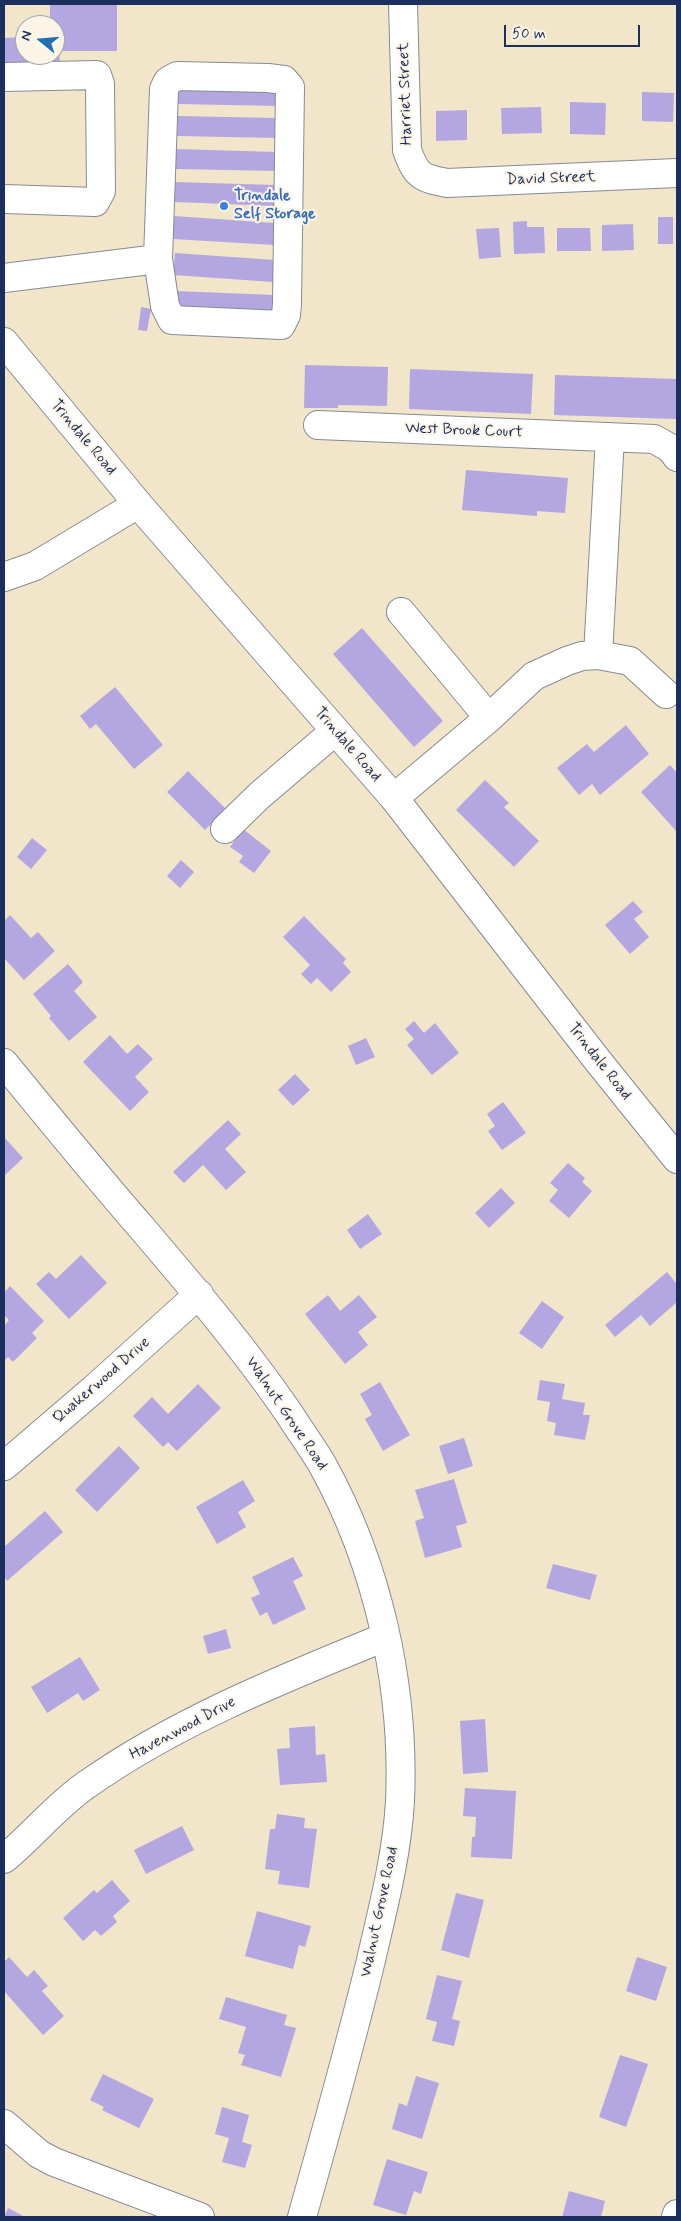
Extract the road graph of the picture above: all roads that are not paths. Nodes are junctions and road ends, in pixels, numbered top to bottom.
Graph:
1 (403, 4) edge
2 (4, 77) edge
3 (677, 173) edge
4 (425, 179) joint
5 (4, 199) edge
6 (158, 259) junction
7 (4, 278) edge
8 (4, 342) edge
9 (318, 425) dead end
10 (610, 437) junction
11 (677, 457) edge
12 (138, 504) junction
13 (4, 576) edge
14 (401, 612) dead end
15 (598, 655) junction
16 (674, 697) edge
17 (488, 718) junction
18 (335, 731) junction
19 (394, 798) junction
20 (225, 828) dead end
21 (4, 1063) edge
22 (677, 1159) edge
23 (199, 1294) junction
24 (4, 1466) edge
25 (385, 1637) junction
26 (4, 1859) edge
27 (4, 2124) edge
28 (677, 2214) edge
29 (200, 2217) edge
30 (302, 2217) edge
31 (676, 2217) edge

1 - 4 street, Harriet Street
2 - 5 street
3 - 4 street, David Street
6 - 6 street
6 - 7 street
8 - 12 street, Trindale Road
9 - 10 street, West Brook Court
10 - 11 street, West Brook Court
10 - 15 street
12 - 13 street
12 - 18 street, Trindale Road
14 - 17 street
15 - 16 street
15 - 17 street
17 - 19 street
18 - 19 street, Trindale Road
18 - 20 street
19 - 22 street, Trindale Road
21 - 23 street, Walnut Grove Road
23 - 24 street, Quakerwood Drive
23 - 25 street, Walnut Grove Road
25 - 26 street, Havenwood Drive
25 - 30 street, Walnut Grove Road
27 - 29 street
28 - 31 street

